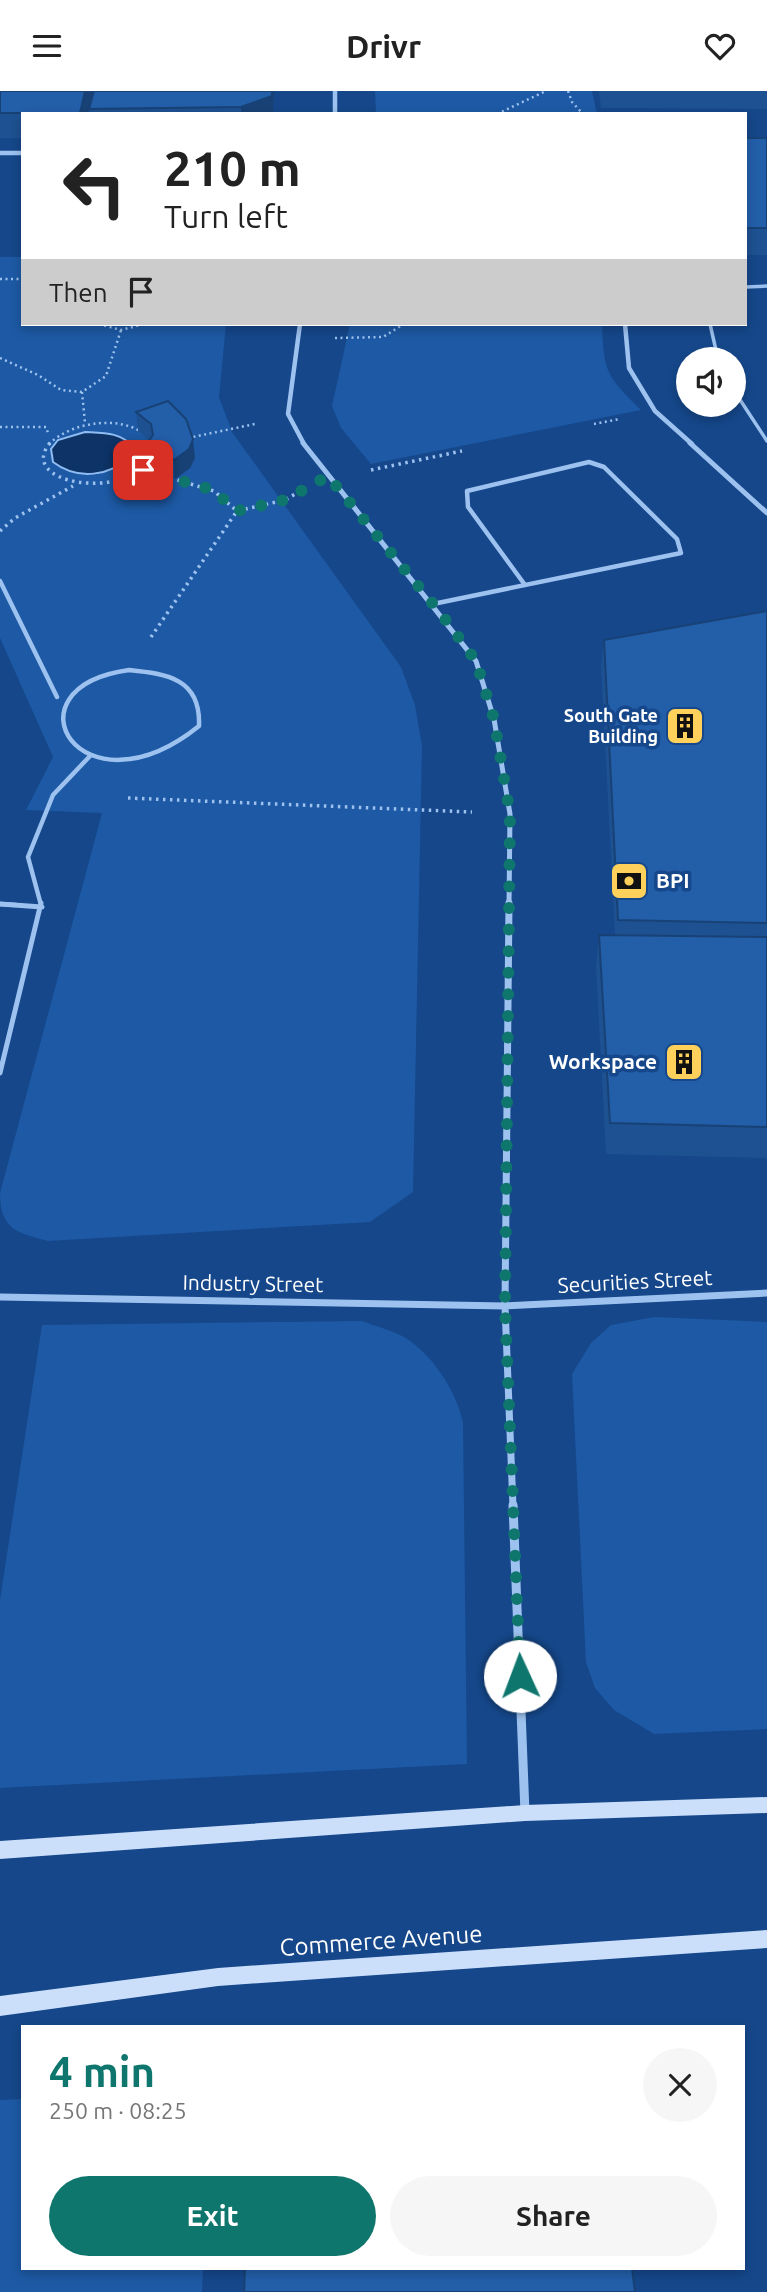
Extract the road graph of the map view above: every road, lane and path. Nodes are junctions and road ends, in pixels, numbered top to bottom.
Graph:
1 (335, 91) edge
2 (547, 91) edge
3 (568, 91) edge
4 (335, 112) edge
5 (501, 112) edge
6 (581, 112) edge
7 (0, 153) edge
8 (21, 153) edge
9 (0, 279) edge
10 (21, 279) edge
11 (767, 286) edge
12 (747, 287) edge
13 (102, 326) edge
14 (136, 326) edge
15 (299, 326) edge
16 (401, 326) edge
17 (625, 326) edge
18 (710, 326) edge
19 (121, 330) junction
20 (296, 338) junction
21 (715, 347) edge
22 (0, 358) edge
23 (82, 392) junction
24 (746, 409) edge
25 (85, 423) junction
26 (257, 424) dead end
27 (0, 427) edge
28 (48, 433) junction
29 (42, 437) dead end
30 (187, 438) edge
31 (164, 441) edge
32 (767, 441) edge
33 (153, 443) junction
34 (143, 470) junction
35 (328, 476) junction
36 (57, 482) dead end
37 (75, 485) junction
38 (237, 511) junction
39 (767, 513) edge
40 (0, 531) edge
41 (0, 581) edge
42 (525, 585) junction
43 (433, 604) junction
44 (129, 670) junction
45 (77, 681) dead end
46 (67, 689) dead end
47 (57, 697) junction
48 (53, 703) dead end
49 (79, 753) dead end
50 (90, 756) junction
51 (53, 795) junction
52 (510, 814) junction
53 (0, 904) edge
54 (42, 907) junction
55 (0, 1073) edge
56 (767, 1293) edge
57 (0, 1297) edge
58 (505, 1306) junction
59 (767, 1805) edge
60 (525, 1812) junction
61 (0, 1850) edge
62 (767, 1939) edge
63 (0, 2006) edge

1 - 4 street
2 - 5 path
3 - 6 path
7 - 8 street
9 - 10 path
11 - 12 lane
13 - 19 path
14 - 19 path
15 - 20 street
16 - 20 path
17 - 39 street
18 - 21 lane
19 - 23 path
20 - 35 street
22 - 23 path
23 - 25 path
24 - 32 lane
25 - 28 path
25 - 33 path
26 - 30 path
27 - 28 path
28 - 29 path
31 - 33 path
33 - 34 path
34 - 37 path
34 - 38 path
35 - 38 path
35 - 43 street
36 - 37 path
37 - 40 path
38 - 44 path
41 - 47 lane
42 - 42 lane
42 - 43 lane
43 - 52 street
44 - 45 lane
44 - 50 lane
46 - 47 lane
47 - 48 lane
49 - 50 lane
50 - 51 lane
51 - 52 path
51 - 54 lane
52 - 58 street
53 - 54 lane
54 - 55 lane
56 - 58 street, Securities Street
57 - 58 street, Industry Street
58 - 60 street
59 - 60 main road
60 - 61 main road
62 - 63 main road, Commerce Avenue

